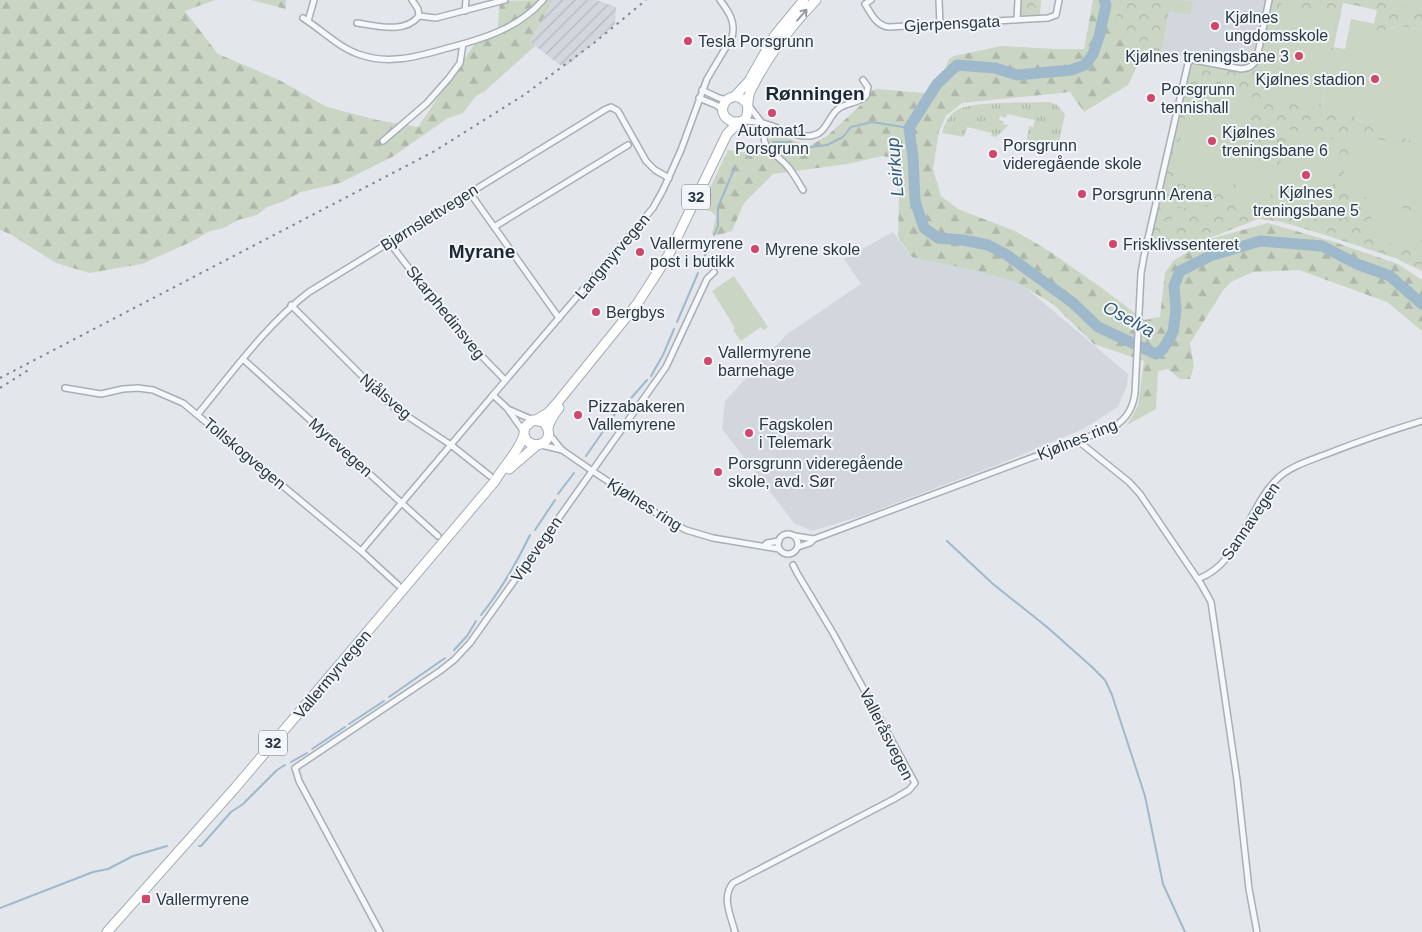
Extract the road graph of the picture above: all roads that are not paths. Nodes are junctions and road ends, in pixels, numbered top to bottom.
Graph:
1 (314, 0) edge
2 (412, 0) edge
3 (466, 0) edge
4 (505, 0) edge
5 (543, 0) edge
6 (720, 0) edge
7 (804, 0) edge
8 (816, 0) edge
9 (871, 0) edge
10 (939, 0) edge
11 (1018, 0) edge
12 (1060, 0) edge
13 (1269, 0) edge
14 (465, 11) junction
15 (419, 16) junction
16 (1018, 19) junction
17 (357, 24) dead end
18 (940, 24) junction
19 (463, 44) junction
20 (863, 80) dead end
21 (702, 90) junction
22 (699, 98) junction
23 (731, 98) junction
24 (748, 105) junction
25 (724, 113) junction
26 (740, 122) junction
27 (764, 124) junction
28 (383, 141) dead end
29 (628, 145) dead end
30 (669, 178) junction
31 (803, 190) dead end
32 (470, 193) junction
33 (494, 227) junction
34 (389, 242) junction
35 (714, 272) dead end
36 (656, 274) junction
37 (291, 305) junction
38 (559, 318) junction
39 (614, 334) junction
40 (244, 359) junction
41 (505, 380) junction
42 (65, 388) dead end
43 (493, 395) junction
44 (508, 408) junction
45 (198, 414) junction
46 (535, 420) junction
47 (1422, 421) edge
48 (548, 432) junction
49 (524, 434) junction
50 (1077, 440) junction
51 (538, 444) junction
52 (451, 445) junction
53 (562, 450) junction
54 (591, 470) junction
55 (493, 478) junction
56 (403, 503) junction
57 (438, 536) dead end
58 (794, 536) junction
59 (814, 539) junction
60 (779, 541) junction
61 (764, 546) junction
62 (798, 547) junction
63 (779, 549) junction
64 (361, 551) junction
65 (793, 564) dead end
66 (1198, 579) junction
67 (398, 584) dead end
68 (107, 932) edge
69 (380, 932) edge
70 (735, 932) edge
71 (1257, 932) edge

1 - 19 street
2 - 15 street
3 - 14 street
4 - 14 street
5 - 19 street
6 - 21 street, Langmyrvegen
7 - 23 main road, 32
24 -> 8 main road, 32
9 - 18 street, Gjerpensgata
10 - 18 street
11 - 16 street
12 - 16 street, Gjerpensgata
13 - 50 street, Kjølnes ring
14 - 15 street
15 - 17 street
16 - 18 street, Gjerpensgata
19 - 28 street
20 - 27 street
21 - 22 street, Langmyrvegen
21 - 23 street
22 - 25 street
22 - 30 street, Langmyrvegen
23 - 24 main road
23 - 25 main road, 32
24 - 26 main road, 32
24 - 27 street
25 - 26 main road
25 - 36 main road, 32
26 - 27 street
26 - 36 main road, 32
27 - 31 street
29 - 33 street
30 - 32 street, Bjørnslettvegen
30 - 38 street, Langmyrvegen
32 - 33 street
32 - 34 street, Bjørnslettvegen
33 - 38 street
34 - 37 street, Bjørnslettvegen
34 - 41 street, Skarphedinsveg
35 - 54 street, Vipevegen
36 - 39 main road, 32
37 - 40 street, Bjørnslettvegen
37 - 52 street, Njålsveg
38 - 41 street, Langmyrvegen
39 - 46 main road, 32
39 - 48 main road, 32
40 - 45 street, Bjørnslettvegen
40 - 56 street, Myrevegen
41 - 43 street, Langmyrvegen
42 - 45 street, Tollskogvegen
43 - 44 street
43 - 52 street, Langmyrvegen
44 - 46 street
44 - 49 street
45 - 64 street, Tollskogvegen
46 - 48 main road
46 - 49 main road, 32
47 - 66 street, Sannavegen
48 - 51 main road, 32
48 - 53 street, Kjølnes ring
49 - 51 main road
49 - 55 main road, Vallermyrvegen / 32
50 - 59 street, Kjølnes ring
50 - 66 street
51 - 53 street, Kjølnes ring
51 - 55 main road, Vallermyrvegen / 32
52 - 55 street, Njålsveg
52 - 56 street, Langmyrvegen
53 - 54 street, Kjølnes ring
54 - 61 street, Kjølnes ring
54 - 69 street, Vipevegen
55 - 68 main road, Vallermyrvegen / 32
56 - 57 street, Myrevegen
56 - 64 street, Langmyrvegen
58 - 59 street, Kjølnes ring
58 - 60 street
58 - 62 street
59 - 62 street, Kjølnes ring
60 - 61 street, Kjølnes ring
60 - 63 street
61 - 63 street, Kjølnes ring
62 - 63 street
64 - 67 street, Tollskogvegen
65 - 70 street, Valleråsvegen
66 - 71 street

